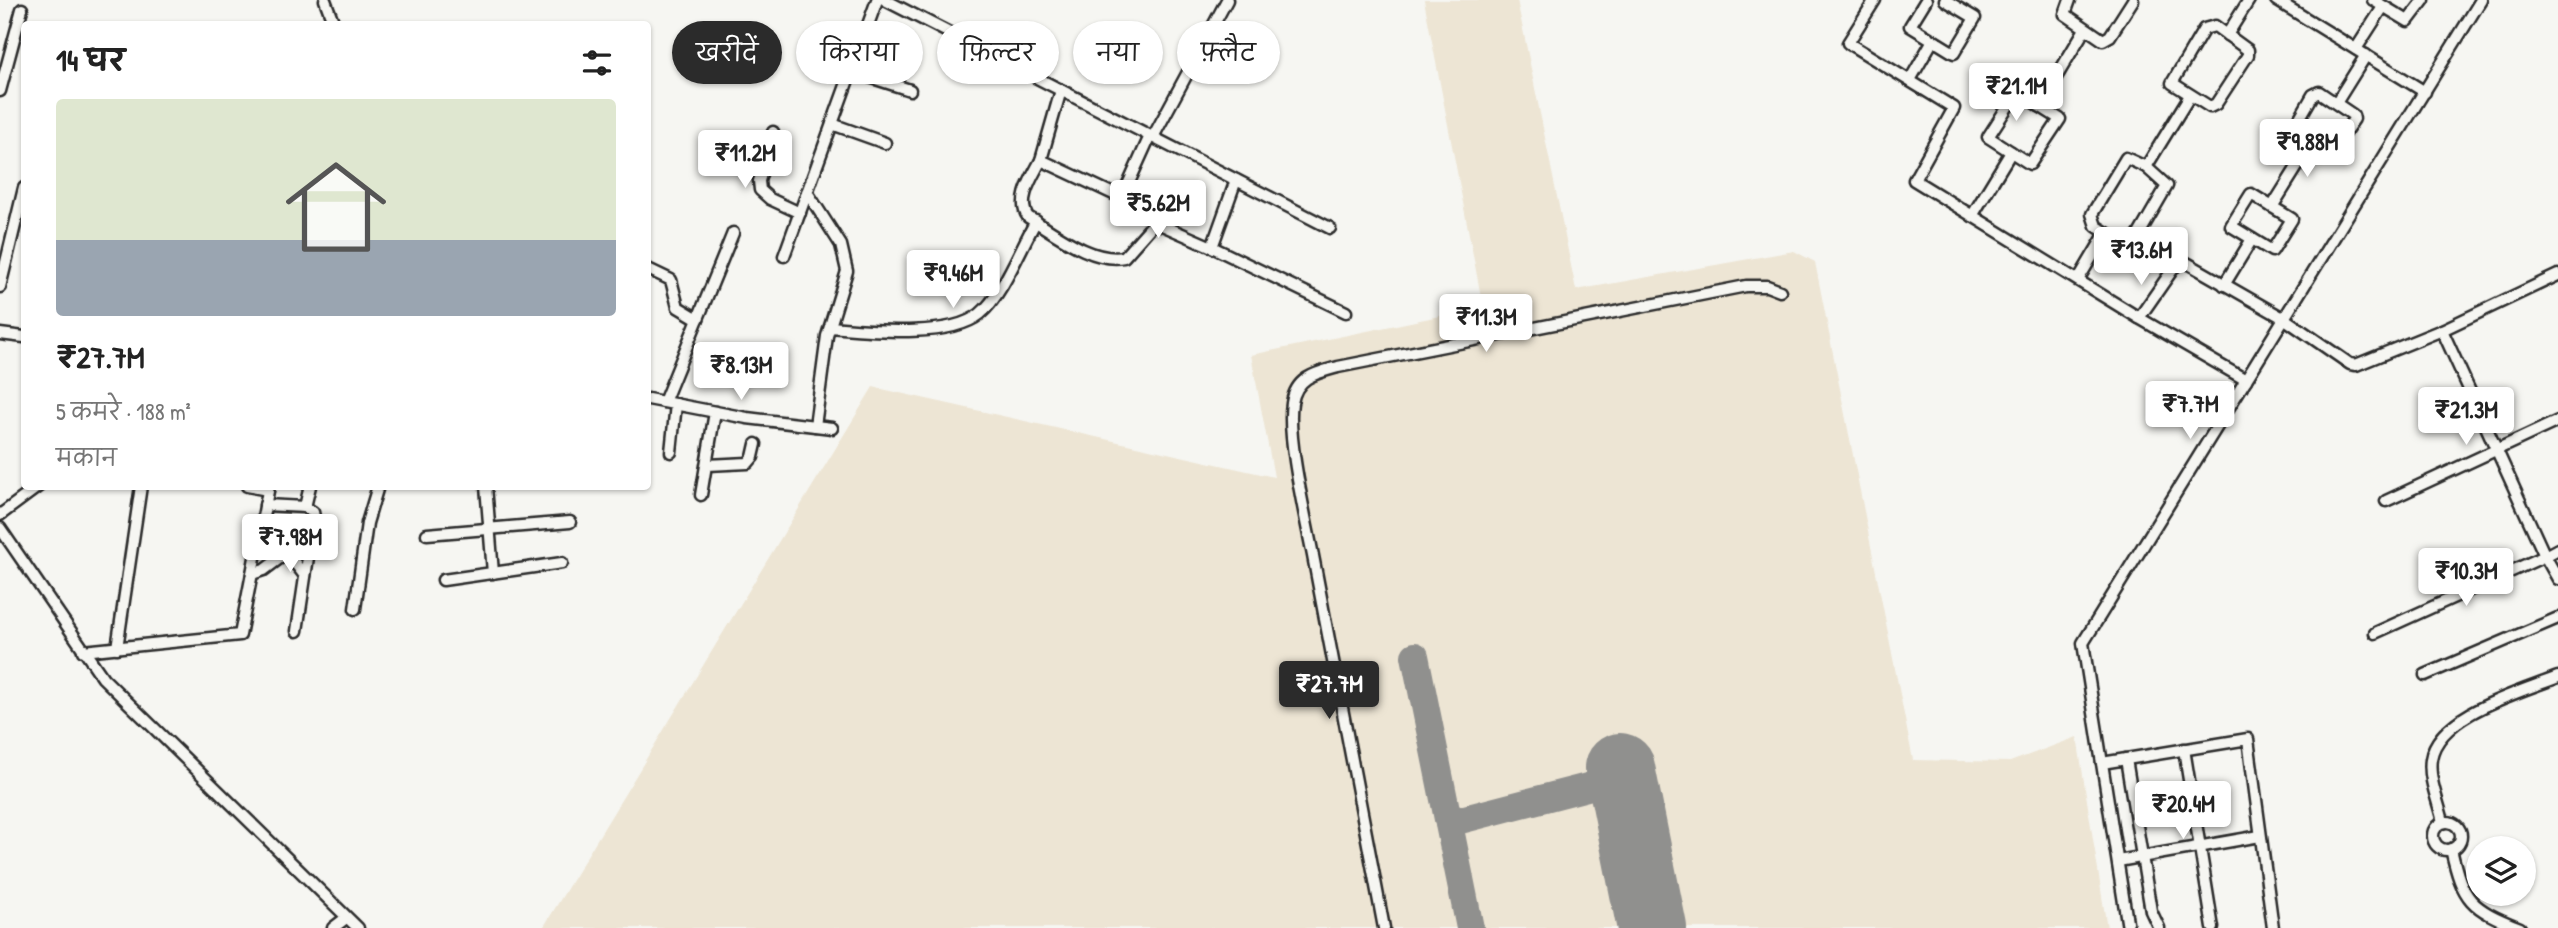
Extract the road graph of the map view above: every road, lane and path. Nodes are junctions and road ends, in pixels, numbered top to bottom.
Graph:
1 (325, 0) edge
2 (877, 0) edge
3 (885, 0) edge
4 (1227, 0) edge
5 (1875, 0) edge
6 (1926, 0) edge
7 (2070, 0) edge
8 (2133, 0) edge
9 (2249, 0) edge
10 (2276, 0) edge
11 (2373, 0) edge
12 (2424, 0) edge
13 (2481, 0) edge
14 (1952, 2) edge
15 (903, 4) edge
16 (2383, 6) junction
17 (22, 9) dead end
18 (333, 21) edge
19 (869, 21) edge
20 (2085, 29) junction
21 (2227, 35) junction
22 (1933, 40) junction
23 (2361, 52) junction
24 (1910, 80) junction
25 (846, 84) edge
26 (891, 84) edge
27 (910, 90) dead end
28 (1061, 90) junction
29 (0, 91) edge
30 (2425, 92) junction
31 (2189, 97) junction
32 (2336, 103) junction
33 (2039, 106) junction
34 (832, 124) junction
35 (773, 132) dead end
36 (2316, 135) junction
37 (1152, 137) junction
38 (885, 143) dead end
39 (2011, 152) junction
40 (1041, 160) junction
41 (2147, 167) junction
42 (1236, 180) junction
43 (807, 192) junction
44 (1122, 198) junction
45 (21, 200) edge
46 (2272, 207) junction
47 (800, 214) junction
48 (1972, 216) junction
49 (1035, 221) junction
50 (1156, 222) junction
51 (1330, 228) dead end
52 (733, 233) dead end
53 (2106, 233) junction
54 (2252, 239) junction
55 (1212, 247) junction
56 (784, 256) dead end
57 (651, 271) edge
58 (2558, 275) edge
59 (2078, 280) junction
60 (2224, 285) junction
61 (0, 287) edge
62 (1780, 291) dead end
63 (1346, 312) dead end
64 (2139, 318) junction
65 (698, 319) junction
66 (2285, 319) junction
67 (830, 327) junction
68 (2442, 330) junction
69 (0, 334) edge
70 (21, 337) edge
71 (2246, 380) junction
72 (651, 400) edge
73 (664, 402) junction
74 (676, 404) junction
75 (715, 412) junction
76 (2558, 421) edge
77 (815, 426) junction
78 (832, 428) dead end
79 (756, 444) dead end
80 (2495, 450) junction
81 (670, 452) dead end
82 (708, 465) junction
83 (34, 490) edge
84 (140, 490) edge
85 (268, 490) edge
86 (309, 490) edge
87 (377, 490) edge
88 (486, 490) edge
89 (701, 495) dead end
90 (2386, 501) dead end
91 (265, 505) junction
92 (304, 507) junction
93 (0, 515) edge
94 (570, 522) dead end
95 (0, 528) edge
96 (489, 528) junction
97 (427, 534) dead end
98 (2558, 550) edge
99 (2544, 556) junction
100 (562, 563) dead end
101 (493, 573) junction
102 (252, 574) junction
103 (305, 576) junction
104 (2558, 579) edge
105 (443, 580) dead end
106 (355, 610) dead end
107 (2558, 618) edge
108 (297, 631) dead end
109 (2375, 633) dead end
110 (117, 648) junction
111 (83, 651) junction
112 (2425, 675) dead end
113 (2558, 677) edge
114 (2184, 749) junction
115 (2126, 759) junction
116 (2102, 763) junction
117 (2443, 822) junction
118 (2260, 836) junction
119 (2199, 848) junction
120 (2451, 849) junction
121 (2141, 858) junction
122 (2118, 861) junction
123 (346, 918) junction
124 (333, 928) edge
125 (358, 928) edge
126 (1384, 928) edge
127 (2128, 928) edge
128 (2159, 928) edge
129 (2213, 928) edge
130 (2273, 928) edge
131 (2520, 928) edge

1 - 18 street
2 - 19 street
3 - 15 street
4 - 37 street
5 - 24 street
6 - 22 street
7 - 20 street
8 - 20 street
9 - 21 street
10 - 23 street
11 - 16 street
12 - 16 street
13 - 30 street
14 - 22 street
15 - 28 street
16 - 23 street
17 - 29 street
20 - 33 street
21 - 31 street
21 - 31 street
22 - 24 street
23 - 30 street
23 - 32 street
24 - 48 street
25 - 34 street
26 - 27 street
28 - 37 street
28 - 40 street
30 - 66 street
31 - 41 street
32 - 36 street
32 - 36 street
33 - 39 street
33 - 39 street
34 - 38 street
34 - 43 street
35 - 47 street
36 - 46 street
37 - 42 street
37 - 44 street
39 - 48 street
40 - 44 street
40 - 49 street
41 - 53 street
41 - 53 street
42 - 51 street
42 - 55 street
43 - 47 street
43 - 67 street
44 - 50 street
45 - 61 street
46 - 54 street
46 - 54 street
47 - 56 street
48 - 59 street
49 - 50 street
49 - 67 street
50 - 55 street
52 - 65 street
53 - 59 street
54 - 60 street
55 - 63 street
57 - 65 street
58 - 68 street
59 - 64 street
60 - 64 street
60 - 66 street
62 - 126 street
64 - 71 street
65 - 73 street
66 - 68 street
66 - 71 street
67 - 77 street
68 - 80 street
69 - 70 street
71 - 116 street
72 - 73 street
73 - 74 street
74 - 75 street
74 - 81 street
75 - 77 street
75 - 82 street
76 - 80 street
77 - 78 street
79 - 82 street
80 - 90 street
80 - 99 street
82 - 89 street
83 - 93 street
84 - 110 street
85 - 91 street
86 - 92 street
87 - 106 street
88 - 96 street
91 - 92 street
91 - 102 street
92 - 103 street
94 - 96 street
95 - 111 street
96 - 97 street
96 - 101 street
98 - 99 street
99 - 104 street
99 - 109 street
100 - 101 street
101 - 105 street
102 - 103 street
102 - 110 street
103 - 108 street
107 - 112 street
110 - 111 street
111 - 123 street
113 - 117 street
114 - 115 street
114 - 118 street
114 - 119 street
115 - 116 street
115 - 121 street
116 - 122 street
117 - 120 street
117 - 120 street
118 - 119 street
118 - 130 street
119 - 121 street
119 - 129 street
120 - 131 street
121 - 122 street
121 - 128 street
122 - 127 street
123 - 124 street
123 - 125 street

